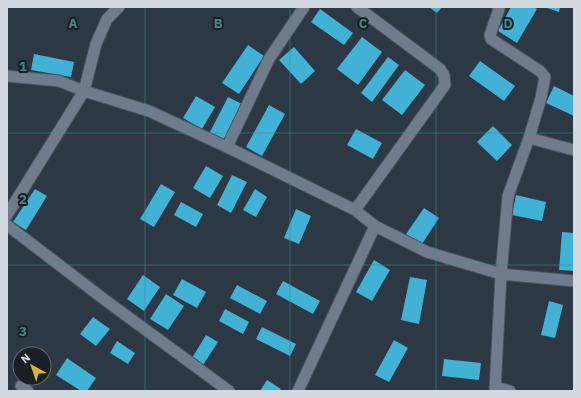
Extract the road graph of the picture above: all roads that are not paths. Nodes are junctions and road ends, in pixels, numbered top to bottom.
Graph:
1 (119, 7) edge
2 (304, 7) edge
3 (357, 7) edge
4 (498, 7) edge
5 (7, 76) edge
6 (84, 92) junction
7 (529, 138) junction
8 (227, 147) junction
9 (574, 150) edge
10 (355, 210) junction
11 (7, 215) edge
12 (7, 225) edge
13 (375, 226) junction
14 (501, 274) junction
15 (574, 281) edge
16 (495, 389) edge
17 (229, 391) edge
18 (298, 391) edge
19 (510, 391) edge

1 - 6 street
2 - 8 street
3 - 10 street
4 - 7 street
5 - 6 street
6 - 8 street
6 - 11 street
7 - 9 street
7 - 14 street
8 - 10 street
10 - 13 street
12 - 17 street
13 - 14 street
13 - 18 street
14 - 15 street
14 - 16 street
16 - 19 street

